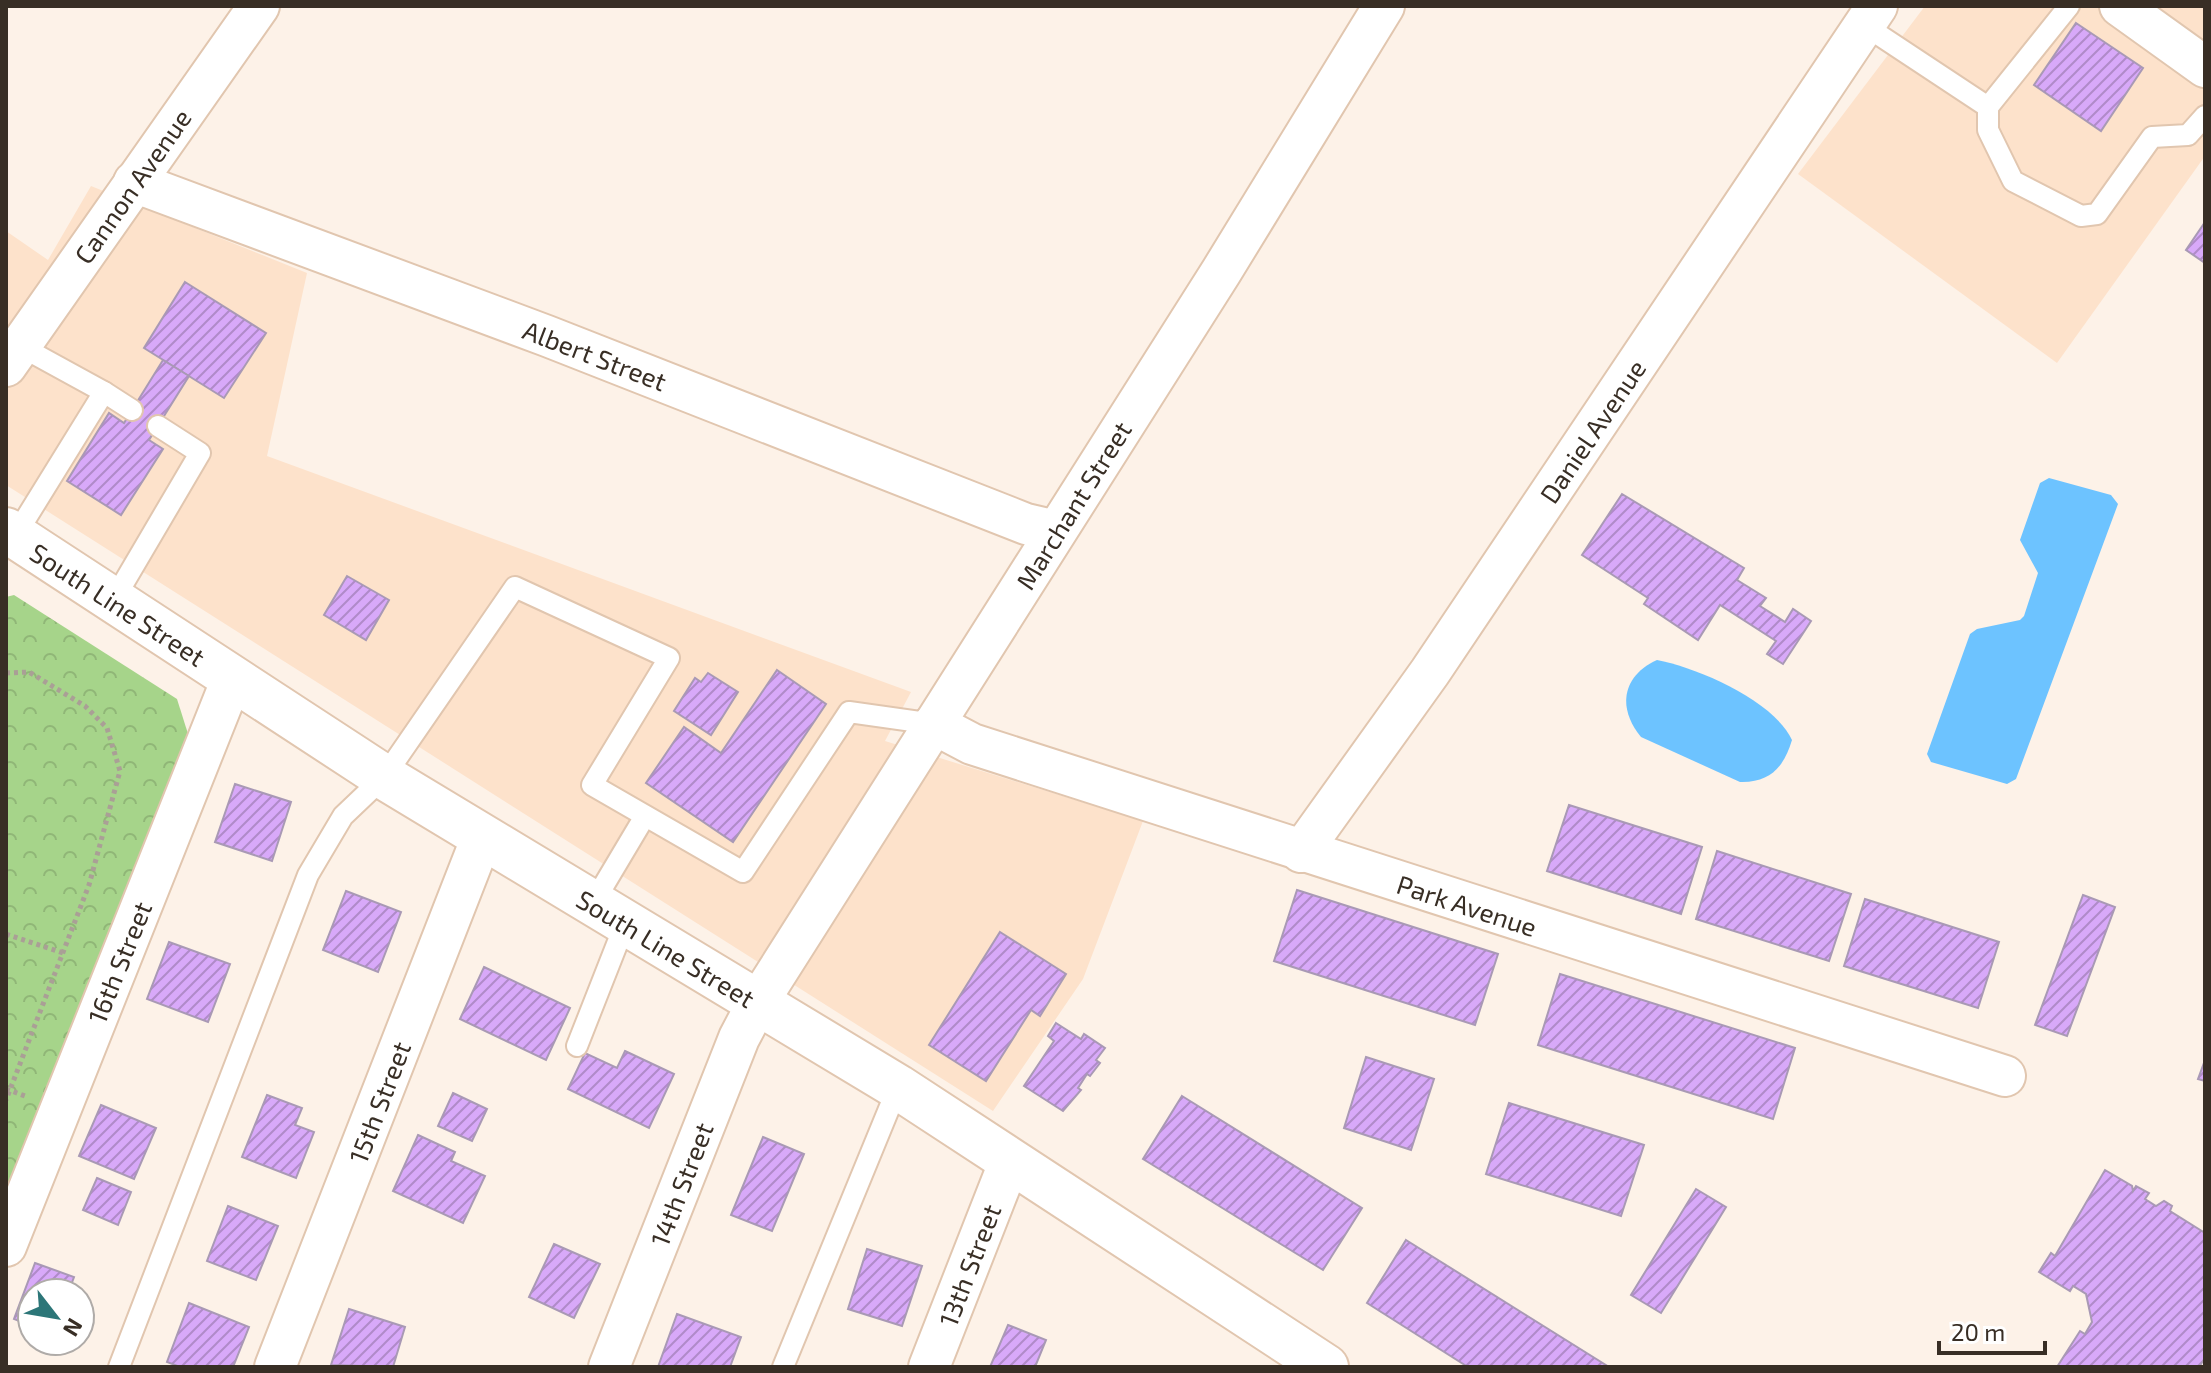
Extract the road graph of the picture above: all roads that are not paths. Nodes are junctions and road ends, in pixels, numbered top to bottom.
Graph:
1 (259, 6) edge
2 (1384, 6) edge
3 (2069, 6) edge
4 (2120, 6) edge
5 (1870, 15) edge
6 (2205, 67) edge
7 (1988, 107) junction
8 (2205, 116) edge
9 (134, 182) junction
10 (13, 356) edge
11 (104, 392) junction
12 (132, 410) dead end
13 (158, 426) dead end
14 (1056, 531) junction
15 (10, 533) edge
16 (113, 601) junction
17 (232, 679) junction
18 (934, 724) junction
19 (384, 777) junction
20 (645, 816) junction
21 (482, 837) junction
22 (1301, 852) junction
23 (609, 914) junction
24 (758, 1002) junction
25 (577, 1046) dead end
26 (2005, 1076) dead end
27 (898, 1087) junction
28 (1009, 1163) junction
29 (6, 1246) edge
30 (1309, 1362) edge
31 (119, 1367) edge
32 (275, 1367) edge
33 (609, 1367) edge
34 (783, 1367) edge
35 (929, 1367) edge

1 - 9 street, Cannon Avenue
2 - 14 street, Marchant Street
3 - 7 lane
4 - 6 street
5 - 7 lane
5 - 22 street, Daniel Avenue
7 - 8 lane
9 - 10 street, Cannon Avenue
9 - 14 street, Albert Street
10 - 11 lane
11 - 12 lane
11 - 15 lane
13 - 16 lane
14 - 18 street, Marchant Street
15 - 16 main road, South Line Street
16 - 17 main road, South Line Street
17 - 19 main road, South Line Street
17 - 29 street, 16th Street
18 - 20 lane
18 - 22 street, Park Avenue
18 - 24 street, Marchant Street
19 - 20 lane
19 - 21 main road, South Line Street
19 - 31 lane
20 - 23 lane
21 - 23 main road, South Line Street
21 - 32 street, 15th Street
22 - 26 street, Park Avenue
23 - 24 main road, South Line Street
23 - 25 lane
24 - 27 main road, South Line Street
24 - 33 street, 14th Street
27 - 28 main road, South Line Street
27 - 34 lane
28 - 30 main road, South Line Street
28 - 35 street, 13th Street

